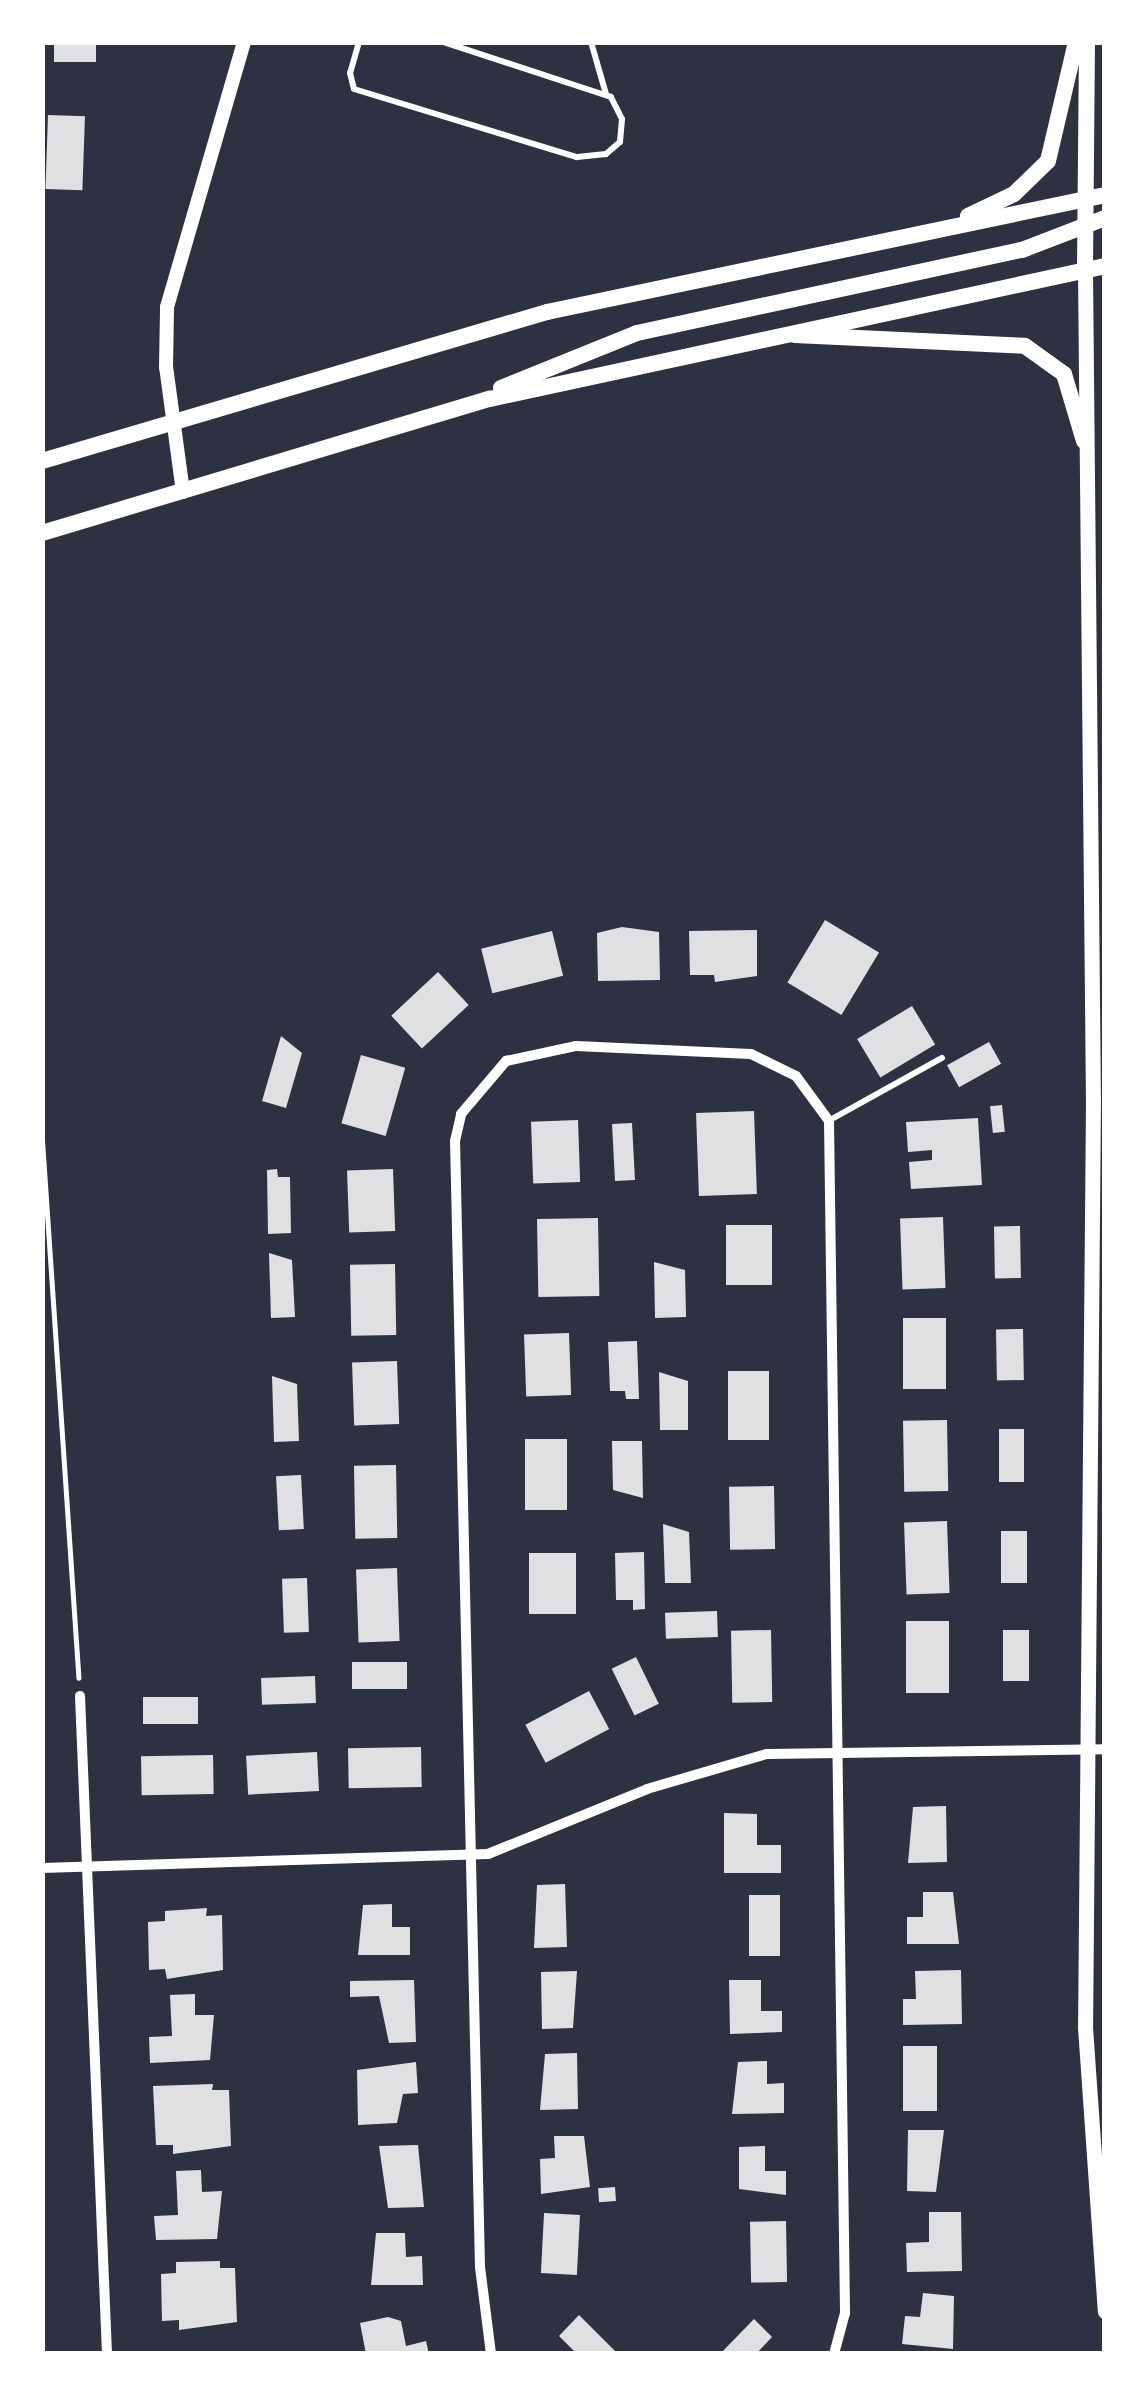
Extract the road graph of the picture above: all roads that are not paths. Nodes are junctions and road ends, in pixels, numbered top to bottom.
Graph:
1 (244, 42) edge
2 (359, 42) edge
3 (444, 42) edge
4 (591, 42) edge
5 (1076, 42) edge
6 (1087, 42) edge
7 (606, 94) junction
8 (1105, 195) edge
9 (1084, 199) junction
10 (1098, 226) edge
11 (943, 229) junction
12 (1105, 250) edge
13 (1105, 266) edge
14 (1085, 270) junction
15 (776, 333) junction
16 (440, 413) junction
17 (172, 418) junction
18 (1084, 441) junction
19 (42, 461) edge
20 (183, 492) junction
21 (42, 532) edge
22 (943, 1058) dead end
23 (1101, 1102) edge
24 (829, 1121) junction
25 (80, 1696) road end
26 (840, 1747) junction
27 (1087, 1749) junction
28 (1105, 1749) edge
29 (472, 1855) junction
30 (85, 1867) junction
31 (42, 1868) edge
32 (1105, 2311) edge
33 (107, 2354) edge
34 (491, 2354) edge
35 (834, 2354) edge

1 - 17 street
2 - 7 lane
3 - 7 lane
4 - 7 lane
5 - 11 main road
6 - 9 main road
8 - 9 main road
9 - 10 main road
9 - 11 main road
10 - 14 main road
10 - 16 main road
11 - 17 main road
12 - 14 main road
13 - 14 main road
14 - 15 main road
14 - 18 main road
15 - 16 main road
15 - 18 main road
16 - 20 main road
17 - 19 main road
17 - 20 street
18 - 23 main road
20 - 21 main road
22 - 24 lane
23 - 27 main road
24 - 26 street
24 - 29 street
25 - 30 street
26 - 27 street
26 - 29 street
26 - 35 street
27 - 28 street
27 - 32 main road
29 - 30 street
29 - 34 street
30 - 31 street
30 - 33 street

